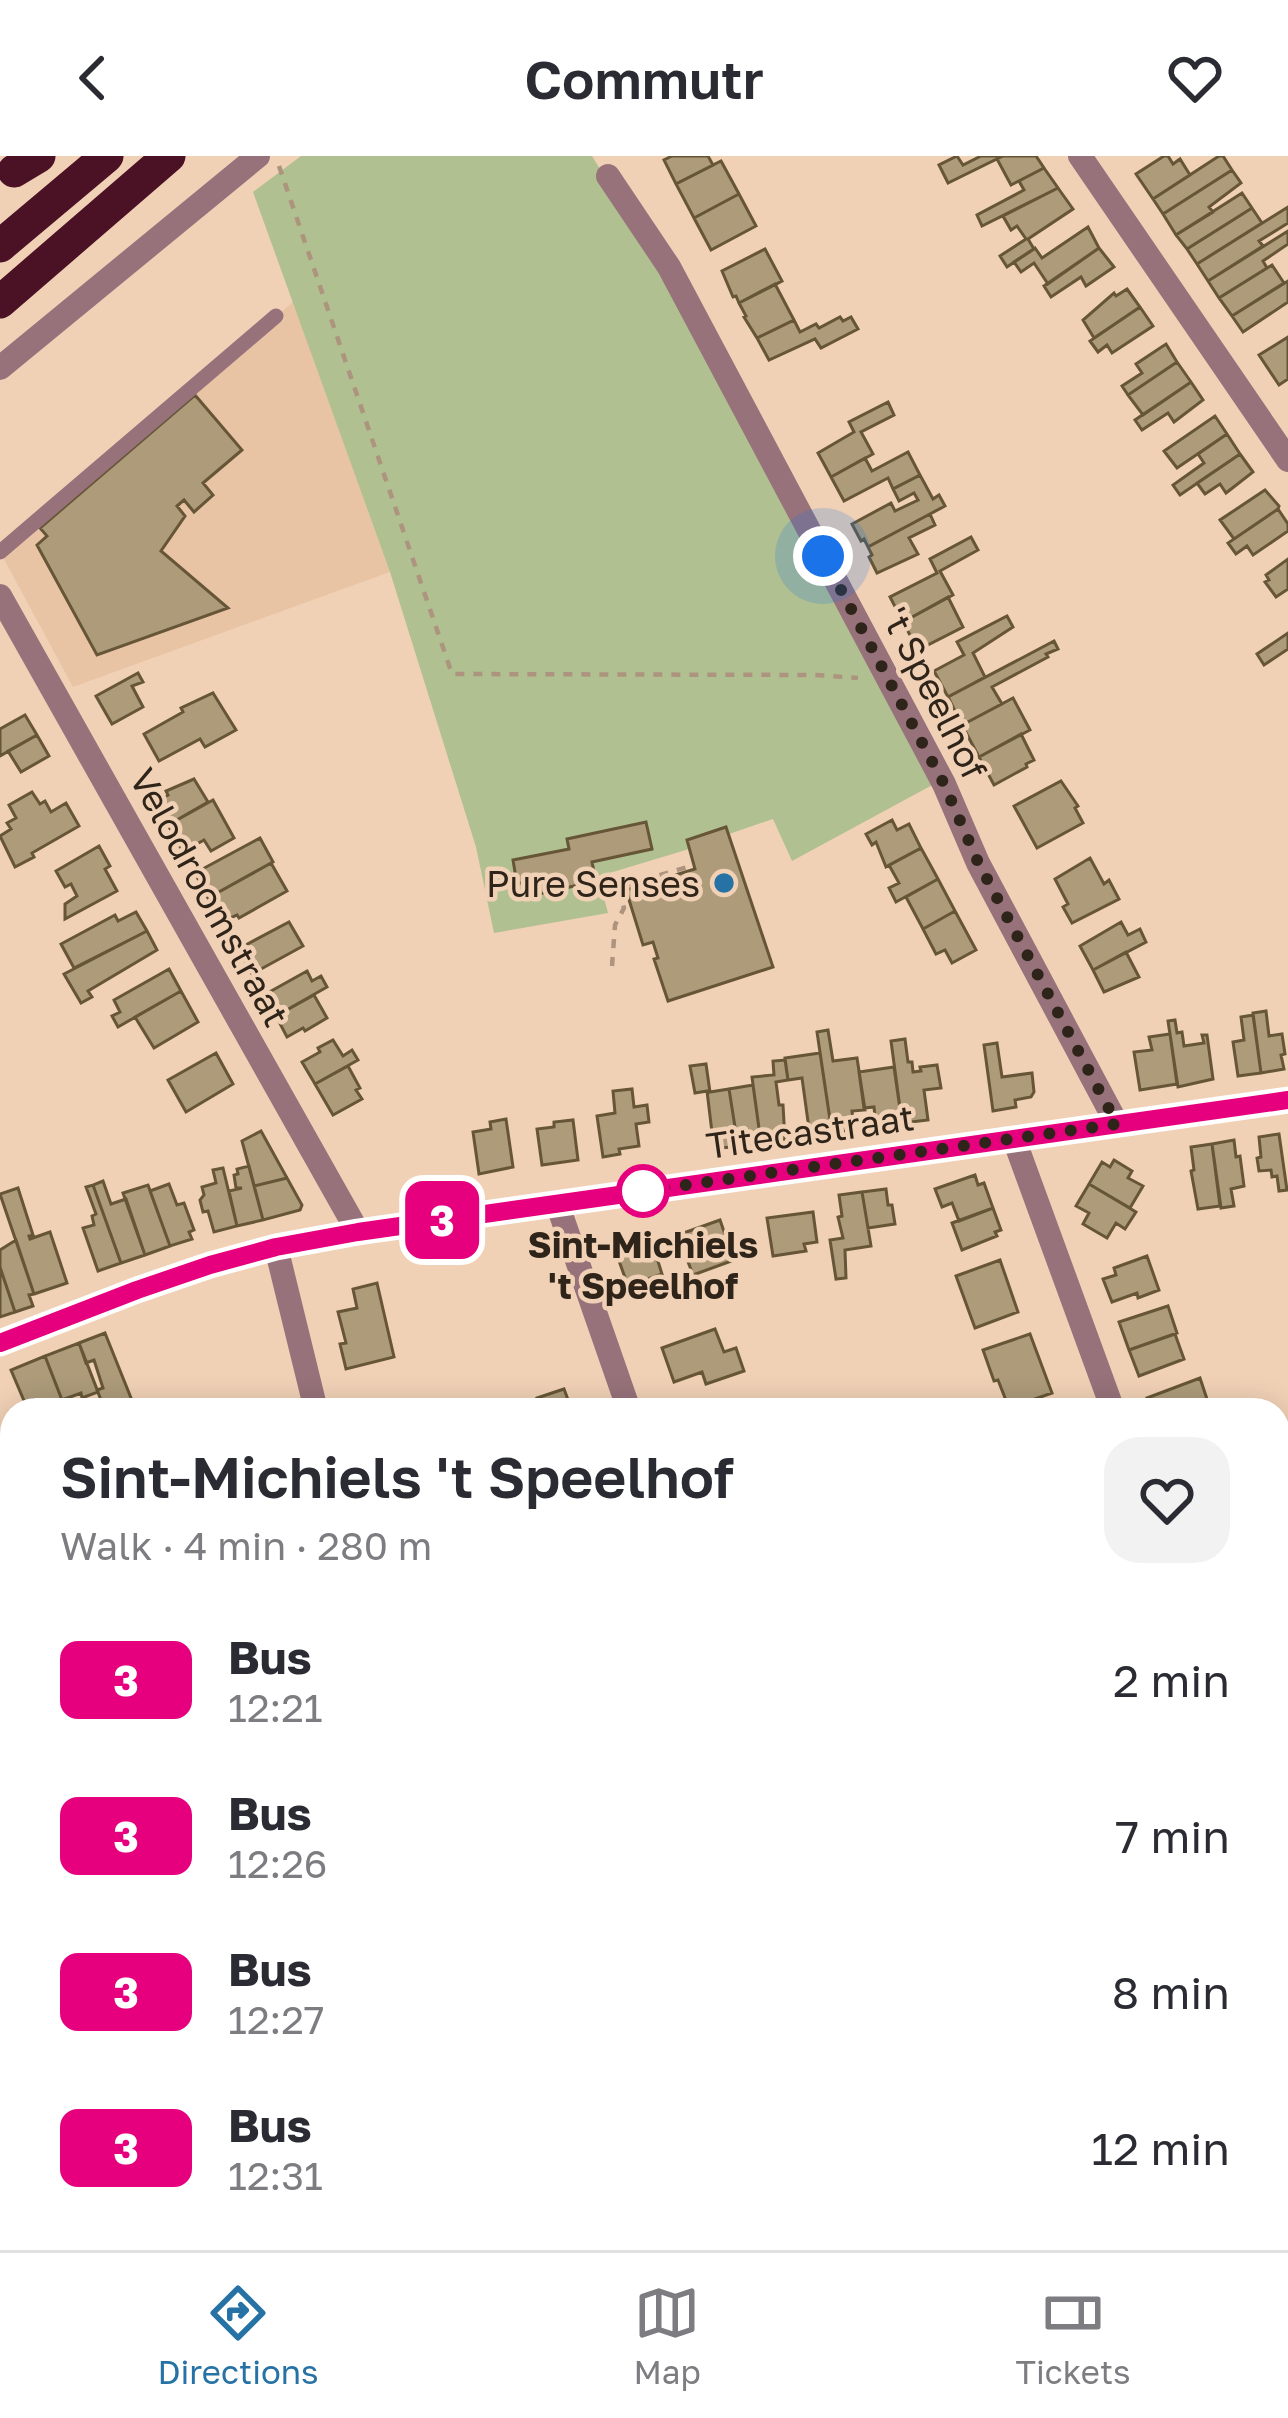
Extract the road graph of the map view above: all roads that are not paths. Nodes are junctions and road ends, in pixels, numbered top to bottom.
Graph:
1 (107, 156) edge
2 (169, 156) edge
3 (1080, 156) edge
4 (267, 159) edge
5 (608, 176) dead end
6 (0, 246) edge
7 (0, 302) edge
8 (276, 316) dead end
9 (0, 368) edge
10 (1288, 460) edge
11 (0, 552) edge
12 (0, 596) edge
13 (1288, 1100) edge
14 (1117, 1124) junction
15 (1014, 1139) junction
16 (557, 1203) junction
17 (358, 1232) junction
18 (276, 1247) junction
19 (0, 1342) edge
20 (313, 1398) edge
21 (625, 1398) edge
22 (1109, 1398) edge

1 - 6 highway
2 - 7 highway
3 - 10 street
4 - 9 street
5 - 14 street, 't Speelhof
8 - 11 lane
12 - 17 street, Velodroomstraat
13 - 14 street, Titecastraat
14 - 15 street, Titecastraat
15 - 16 street, Titecastraat
15 - 22 street
16 - 17 street, Titecastraat
16 - 21 street
17 - 18 street, Titecastraat
18 - 19 street, Titecastraat
18 - 20 street

